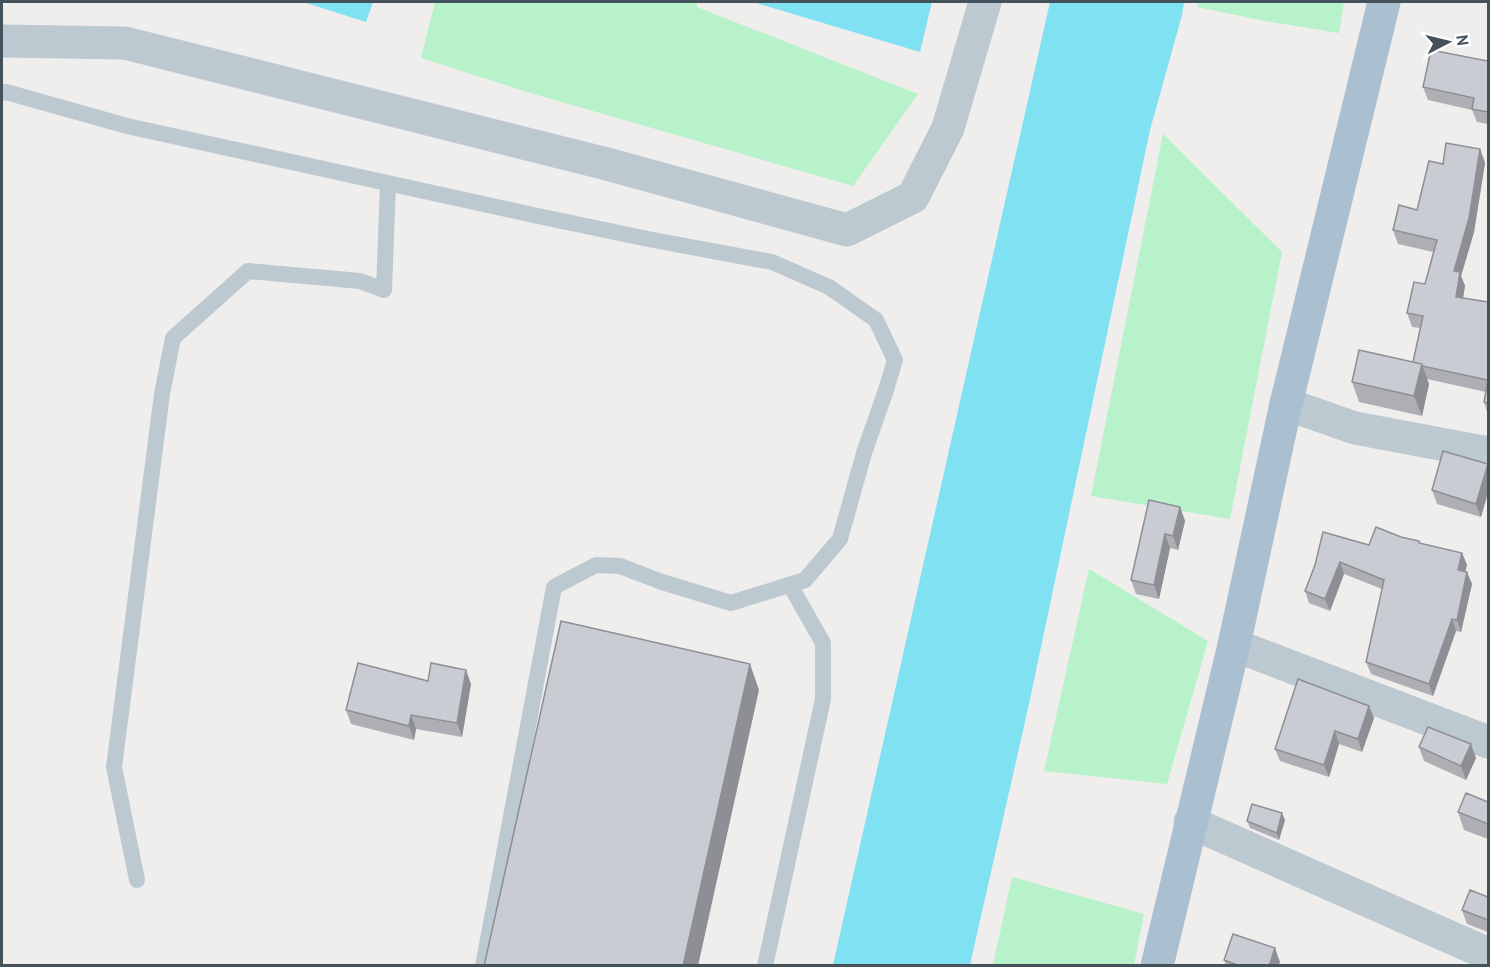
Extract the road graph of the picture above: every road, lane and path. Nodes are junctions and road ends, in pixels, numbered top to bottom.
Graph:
1 (985, 2) edge
2 (1384, 2) edge
3 (2, 41) edge
4 (2, 93) edge
5 (388, 183) junction
6 (1286, 404) junction
7 (1488, 453) edge
8 (790, 585) junction
9 (1234, 645) junction
10 (1488, 742) edge
11 (1190, 822) junction
12 (137, 880) dead end
13 (1488, 954) edge
14 (483, 966) edge
15 (765, 966) edge
16 (1157, 966) edge

1 - 3 street
2 - 6 main road
4 - 5 lane
5 - 8 lane
5 - 12 lane
6 - 7 street
6 - 9 main road
8 - 14 lane
8 - 15 lane
9 - 10 street
9 - 11 main road
11 - 13 street
11 - 16 main road

